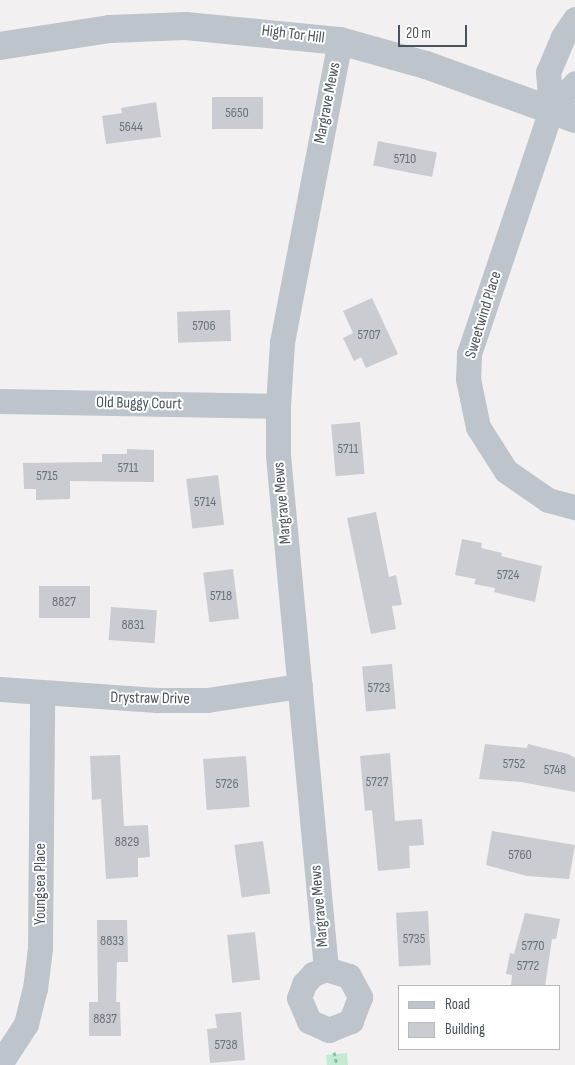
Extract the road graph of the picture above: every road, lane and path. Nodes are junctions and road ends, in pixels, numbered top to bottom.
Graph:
1 (575, 19) edge
2 (340, 41) junction
3 (0, 46) edge
4 (575, 83) edge
5 (563, 114) edge
6 (0, 401) edge
7 (278, 406) junction
8 (575, 507) edge
9 (300, 686) junction
10 (0, 689) edge
11 (42, 694) junction
12 (326, 969) dead end
13 (0, 1064) edge

1 - 5 street
2 - 3 street, High Tor Hill
2 - 5 street, High Tor Hill
2 - 7 street, Margrave Mews
4 - 5 street
5 - 8 street, Sweetwind Place
6 - 7 street, Old Buggy Court
7 - 9 street, Margrave Mews
9 - 11 street, Drystraw Drive
9 - 12 street, Margrave Mews
10 - 11 street, Drystraw Drive
11 - 13 street, Youngsea Place

